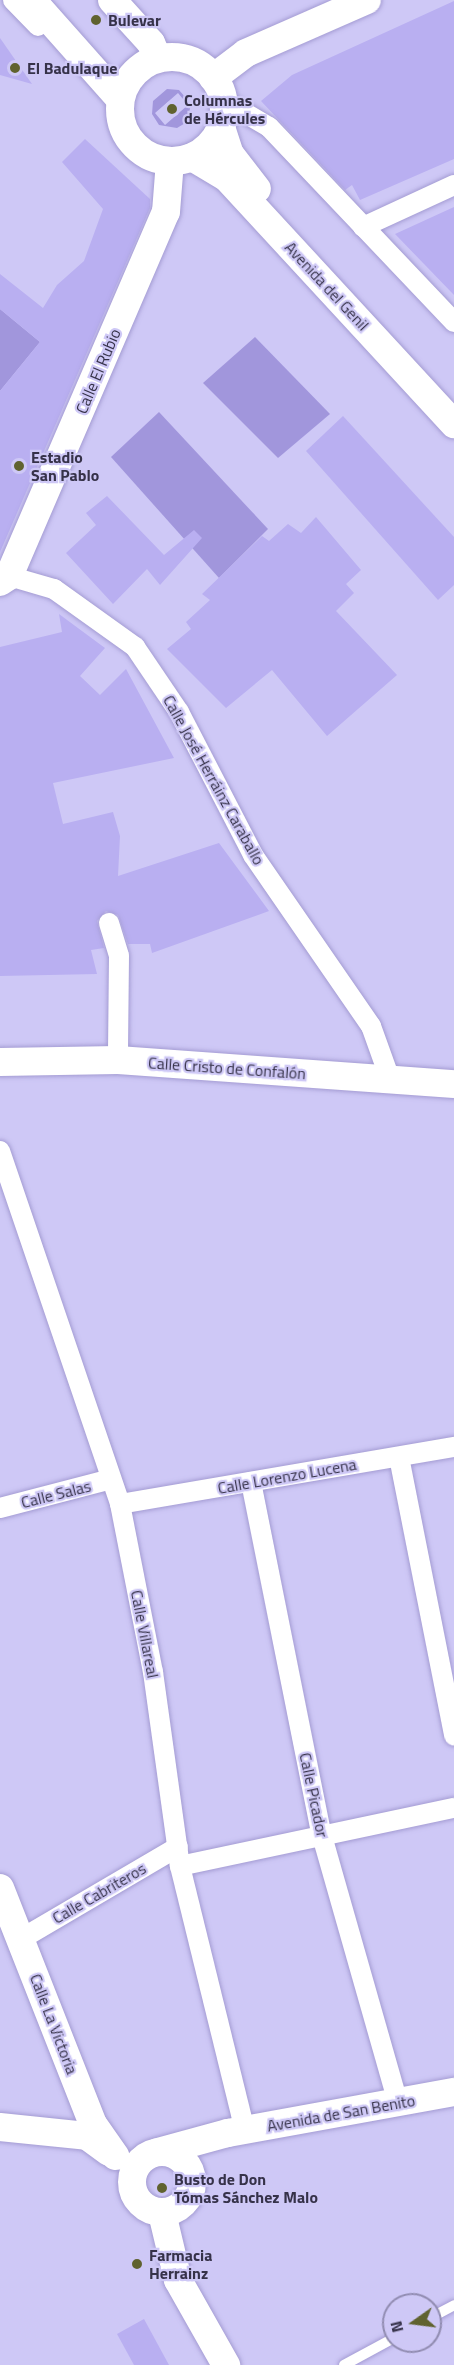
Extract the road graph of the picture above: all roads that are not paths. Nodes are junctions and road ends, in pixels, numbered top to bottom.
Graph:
1 (13, 0) edge
2 (32, 0) edge
3 (367, 0) edge
4 (118, 3) edge
5 (82, 54) junction
6 (158, 59) junction
7 (120, 99) junction
8 (219, 101) junction
9 (181, 159) junction
10 (454, 185) edge
11 (363, 227) junction
12 (454, 322) edge
13 (454, 398) edge
14 (454, 424) edge
15 (5, 579) edge
16 (109, 922) dead end
17 (118, 1060) junction
18 (0, 1062) edge
19 (390, 1079) junction
20 (454, 1084) edge
21 (0, 1151) edge
22 (454, 1447) edge
23 (399, 1457) junction
24 (111, 1479) junction
25 (251, 1482) junction
26 (120, 1504) junction
27 (0, 1508) edge
28 (454, 1736) edge
29 (454, 1808) edge
30 (322, 1836) junction
31 (179, 1856) junction
32 (0, 1888) edge
33 (21, 1939) junction
34 (454, 2092) edge
35 (398, 2102) junction
36 (0, 2127) edge
37 (236, 2131) junction
38 (158, 2152) junction
39 (116, 2156) junction
40 (191, 2172) junction
41 (132, 2180) junction
42 (162, 2213) junction
43 (382, 2344) edge
44 (226, 2365) edge
45 (344, 2365) edge

1 - 5 street
2 - 5 street
3 - 8 street
4 - 6 street
5 - 7 street
6 - 7 street
6 - 8 street
7 - 9 street
8 - 9 street
8 - 11 street
8 - 13 street, Avenida del Genil
9 - 14 street, Avenida del Genil
9 - 15 street, Calle El Rubio
10 - 11 street
11 - 12 street
15 - 19 street, Calle José Herráinz Caraballo
16 - 17 street
17 - 18 street, Calle Cristo de Confalón
17 - 19 street, Calle Cristo de Confalón
19 - 20 street, Calle Cristo de Confalón
21 - 24 street, Calle Villareal
22 - 23 street, Calle Lorenzo Lucena
23 - 25 street, Calle Lorenzo Lucena
23 - 28 street
24 - 26 street, Calle Villareal
24 - 27 street, Calle Salas
25 - 26 street, Calle Lorenzo Lucena
25 - 30 street, Calle Picador
26 - 31 street, Calle Villareal
29 - 30 street, Calle Cabriteros
30 - 31 street, Calle Cabriteros
30 - 35 street, Calle Picador
31 - 33 street, Calle Cabriteros
31 - 37 street, Calle Villareal
32 - 33 street, Calle La Victoria
33 - 39 street, Calle La Victoria
34 - 35 street, Avenida de San Benito
35 - 37 street, Avenida de San Benito
36 - 39 street
37 - 38 street, Avenida de San Benito
37 - 40 street
38 - 40 street
38 - 41 street
39 - 41 street, Calle La Victoria
40 - 42 street
41 - 42 street
42 - 44 street
43 - 45 lane

